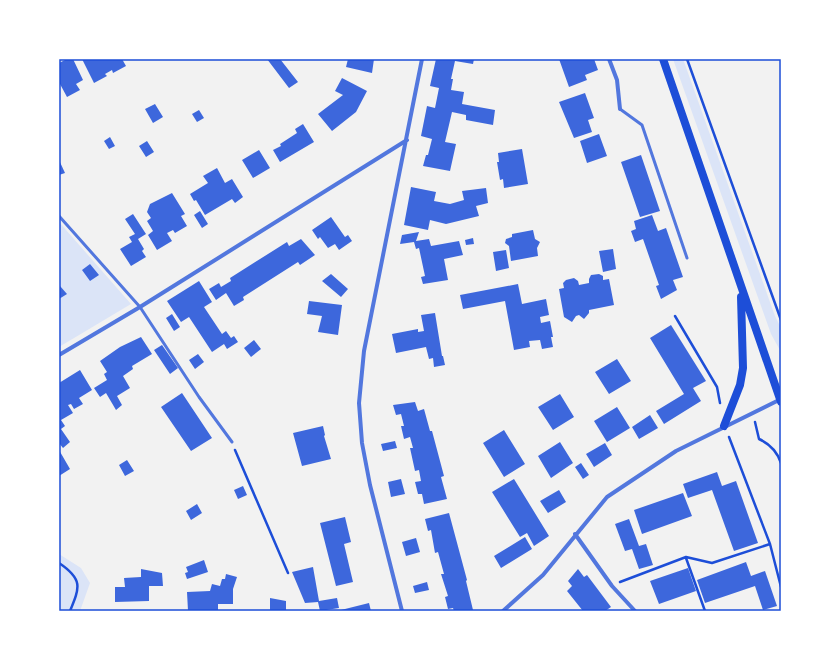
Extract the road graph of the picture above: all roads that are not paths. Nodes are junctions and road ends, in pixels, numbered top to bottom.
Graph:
1 (422, 59) edge
2 (609, 59) edge
3 (663, 59) edge
4 (620, 109) joint
5 (408, 140) junction
6 (59, 216) edge
7 (687, 258) dead end
8 (741, 286) junction
9 (140, 307) junction
10 (59, 355) edge
11 (781, 400) edge
12 (724, 426) junction
13 (232, 442) road end
14 (575, 534) junction
15 (402, 611) edge
16 (503, 611) edge
17 (635, 611) edge

1 - 5 street
2 - 4 street
3 - 8 main road
4 - 7 lane
5 - 9 street
5 - 15 street
6 - 9 lane
8 - 11 main road
8 - 12 main road
9 - 10 street
9 - 13 lane
11 - 12 street
12 - 14 street
14 - 16 street
14 - 17 street

